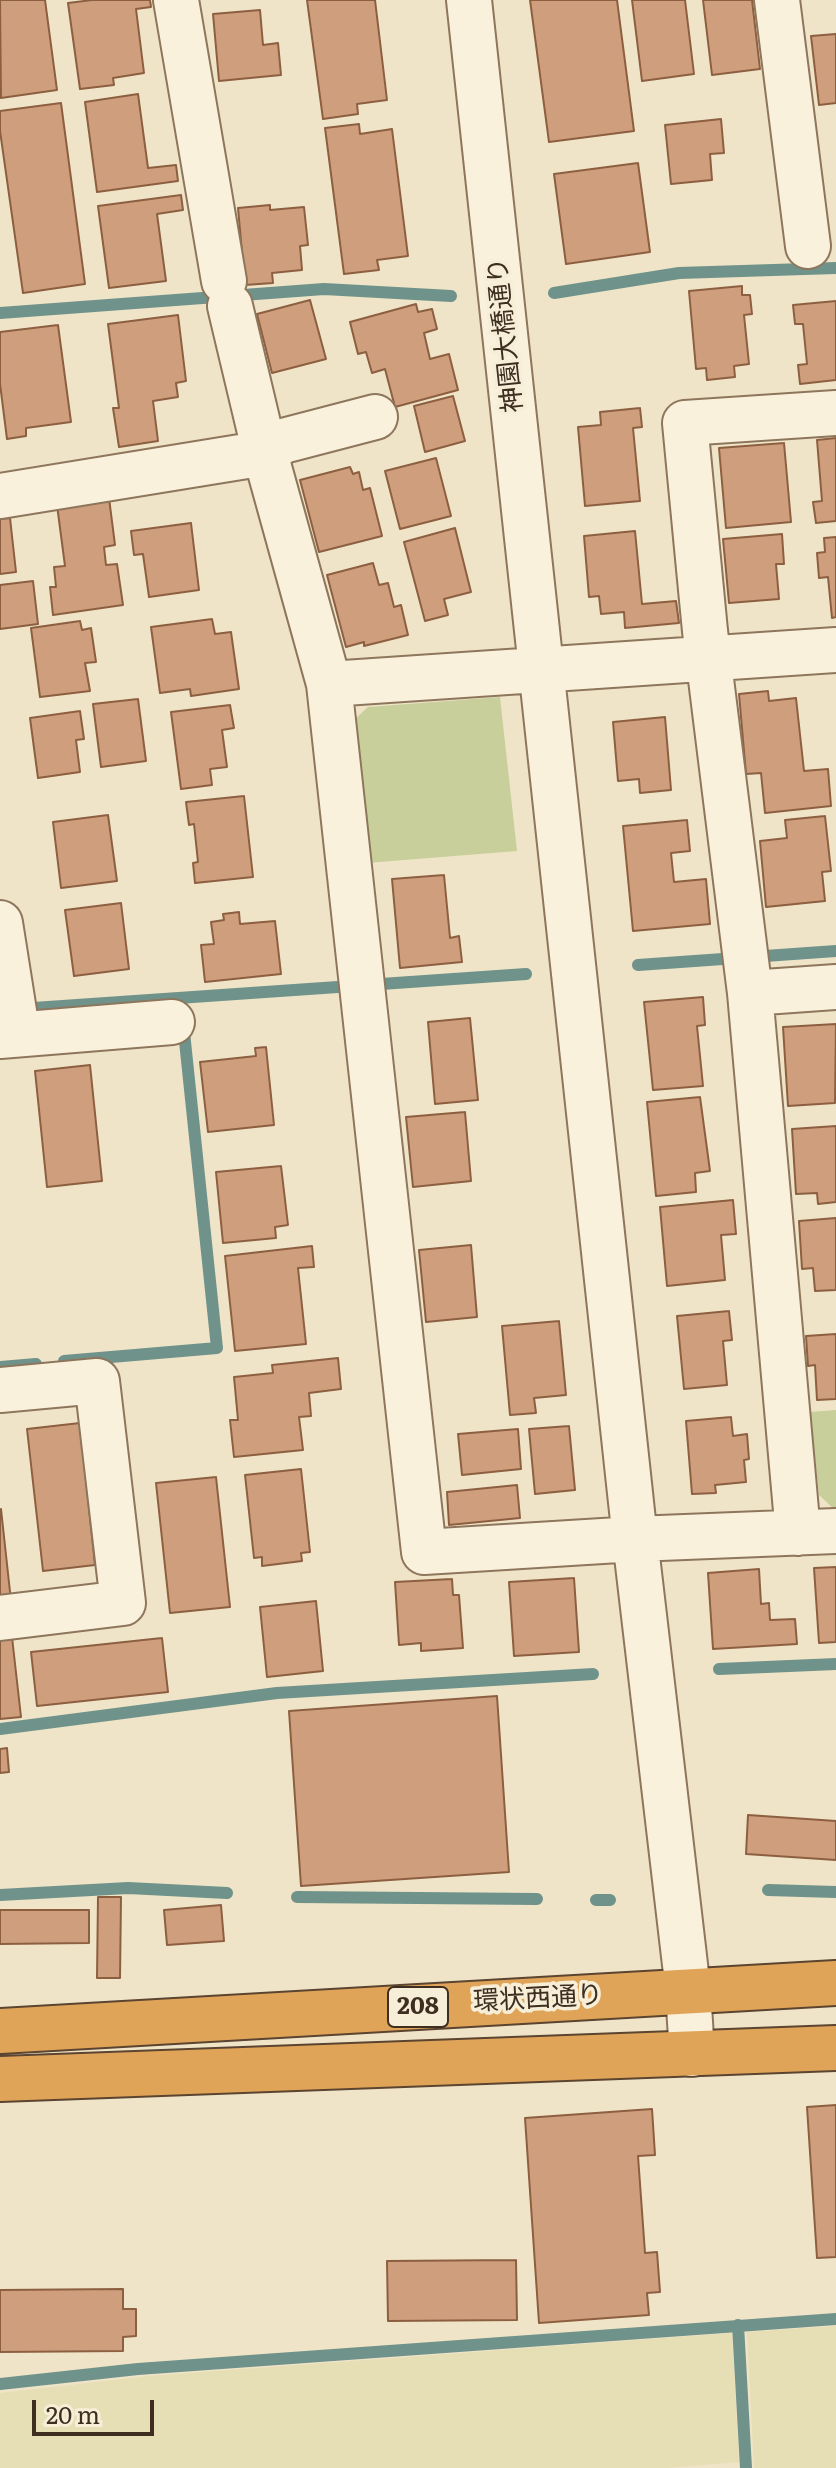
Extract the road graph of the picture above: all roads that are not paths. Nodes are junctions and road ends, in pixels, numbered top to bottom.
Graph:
1 (176, 0) edge
2 (469, 0) edge
3 (777, 0) edge
4 (808, 246) dead end
5 (836, 413) edge
6 (375, 417) dead end
7 (265, 453) junction
8 (0, 496) edge
9 (836, 650) edge
10 (709, 657) junction
11 (543, 670) junction
12 (329, 684) junction
13 (0, 923) edge
14 (747, 972) junction
15 (836, 987) edge
16 (9, 1017) edge
17 (172, 1022) dead end
18 (0, 1390) edge
19 (817, 1532) edge
20 (635, 1539) junction
21 (0, 1618) edge
22 (836, 1983) edge
23 (688, 1990) junction
24 (0, 2031) edge
25 (836, 2048) edge
26 (692, 2054) junction
27 (0, 2079) edge

1 - 7 street
2 - 11 street, 神園大橋通り
3 - 4 street
5 - 10 street
6 - 7 street
7 - 8 street
7 - 12 street
9 - 10 street
10 - 11 street
10 - 14 street
11 - 12 street
11 - 20 street, 神園大橋通り
12 - 20 street
13 - 16 street
14 - 15 street
14 - 19 street
16 - 17 street
18 - 21 street
19 - 20 street
20 - 23 street, 神園大橋通り
22 - 23 highway, 環状西通り / 208
23 - 24 highway, 環状西通り / 208
23 - 26 street, 神園大橋通り
25 - 26 highway, 208
26 - 27 highway, 208

